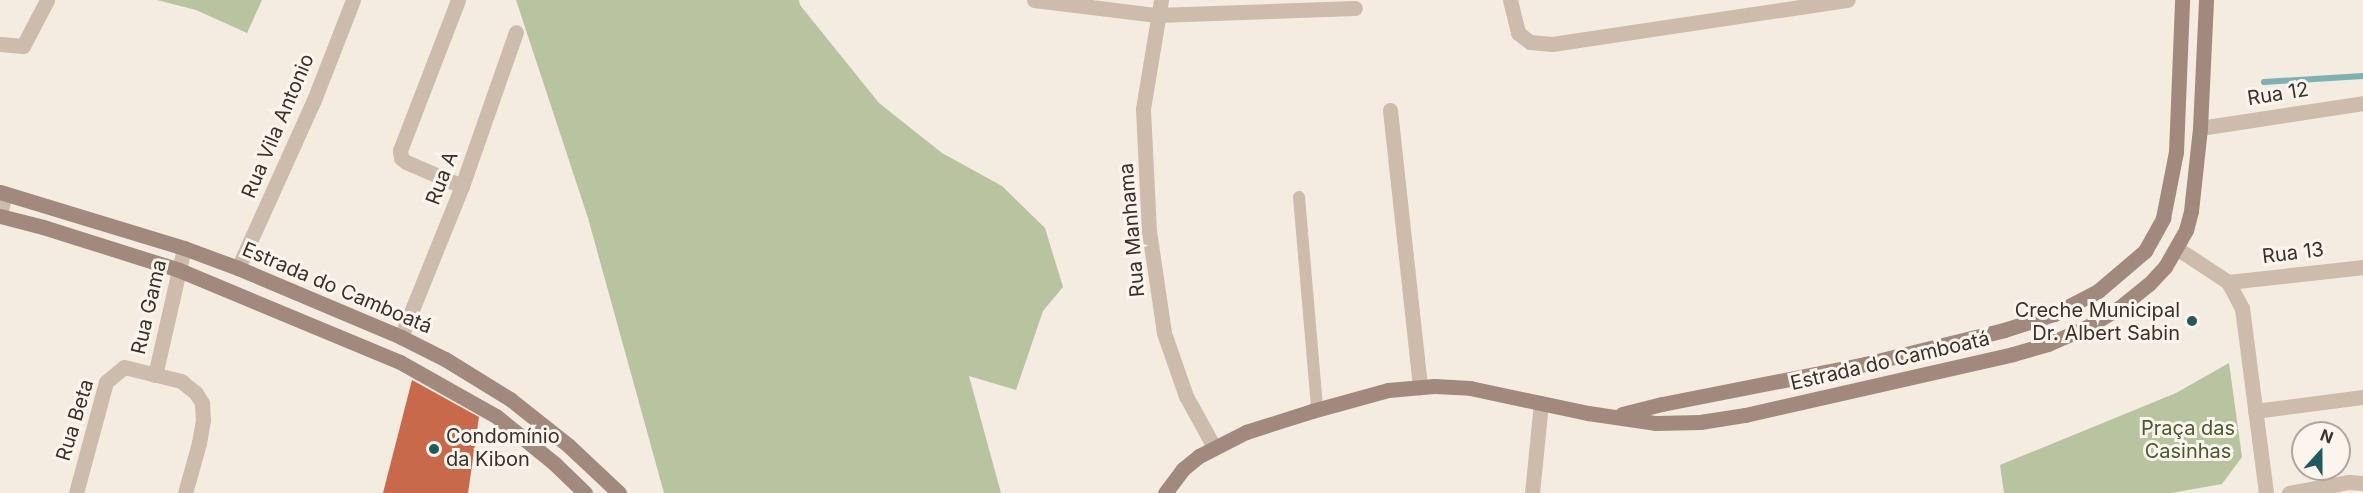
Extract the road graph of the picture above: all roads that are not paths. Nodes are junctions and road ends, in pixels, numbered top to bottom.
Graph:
1 (47, 0) edge
2 (353, 0) edge
3 (458, 0) edge
4 (1034, 0) edge
5 (1161, 0) edge
6 (1510, 0) edge
7 (1848, 0) edge
8 (2182, 0) edge
9 (2206, 0) edge
10 (1355, 8) dead end
11 (1157, 15) junction
12 (516, 32) dead end
13 (0, 45) edge
14 (2363, 103) edge
15 (1390, 110) dead end
16 (2200, 128) junction
17 (462, 186) junction
18 (3, 193) edge
19 (1299, 196) dead end
20 (0, 215) edge
21 (184, 248) junction
22 (2178, 249) junction
23 (2363, 267) edge
24 (238, 268) junction
25 (179, 270) junction
26 (2228, 282) junction
27 (401, 337) junction
28 (1948, 342) junction
29 (1955, 368) junction
30 (155, 375) junction
31 (1420, 387) junction
32 (2363, 397) edge
33 (1541, 403) junction
34 (1317, 409) junction
35 (2255, 411) junction
36 (1614, 416) junction
37 (1214, 447) junction
38 (2354, 486) edge
39 (76, 493) edge
40 (185, 493) edge
41 (585, 493) edge
42 (619, 493) edge
43 (1166, 493) edge
44 (1532, 493) edge
45 (2266, 493) edge
46 (2289, 493) edge

1 - 13 street
2 - 24 street, Rua Vila Antonio
3 - 17 street
4 - 11 street
5 - 11 street, Rua Manhama
6 - 7 street
8 - 28 main road, Estrada do Camboatá
9 - 16 main road, Estrada do Camboatá
10 - 11 street
11 - 37 street, Rua Manhama
12 - 17 street, Rua A
14 - 16 street, Rua 12
15 - 31 street
16 - 22 main road, Estrada do Camboatá
17 - 27 street, Rua A
18 - 20 street
18 - 21 main road, Estrada do Camboatá
19 - 34 lane
20 - 25 main road
21 - 24 main road, Estrada do Camboatá
21 - 25 street, Rua Gama
22 - 26 street
22 - 29 main road, Estrada do Camboatá
23 - 26 street, Rua 13
24 - 27 main road, Estrada do Camboatá
25 - 30 street, Rua Gama
25 - 41 main road
26 - 35 street
27 - 42 main road, Estrada do Camboatá
28 - 29 main road
28 - 36 main road, Estrada do Camboatá
29 - 36 main road, Estrada do Camboatá
30 - 39 street, Rua Beta
30 - 40 street
31 - 33 main road, Estrada do Camboatá
31 - 34 main road, Estrada do Camboatá
32 - 35 street
33 - 36 main road, Estrada do Camboatá
33 - 44 street
34 - 37 main road, Estrada do Camboatá
35 - 45 street
37 - 43 main road, Estrada do Camboatá
38 - 46 street

